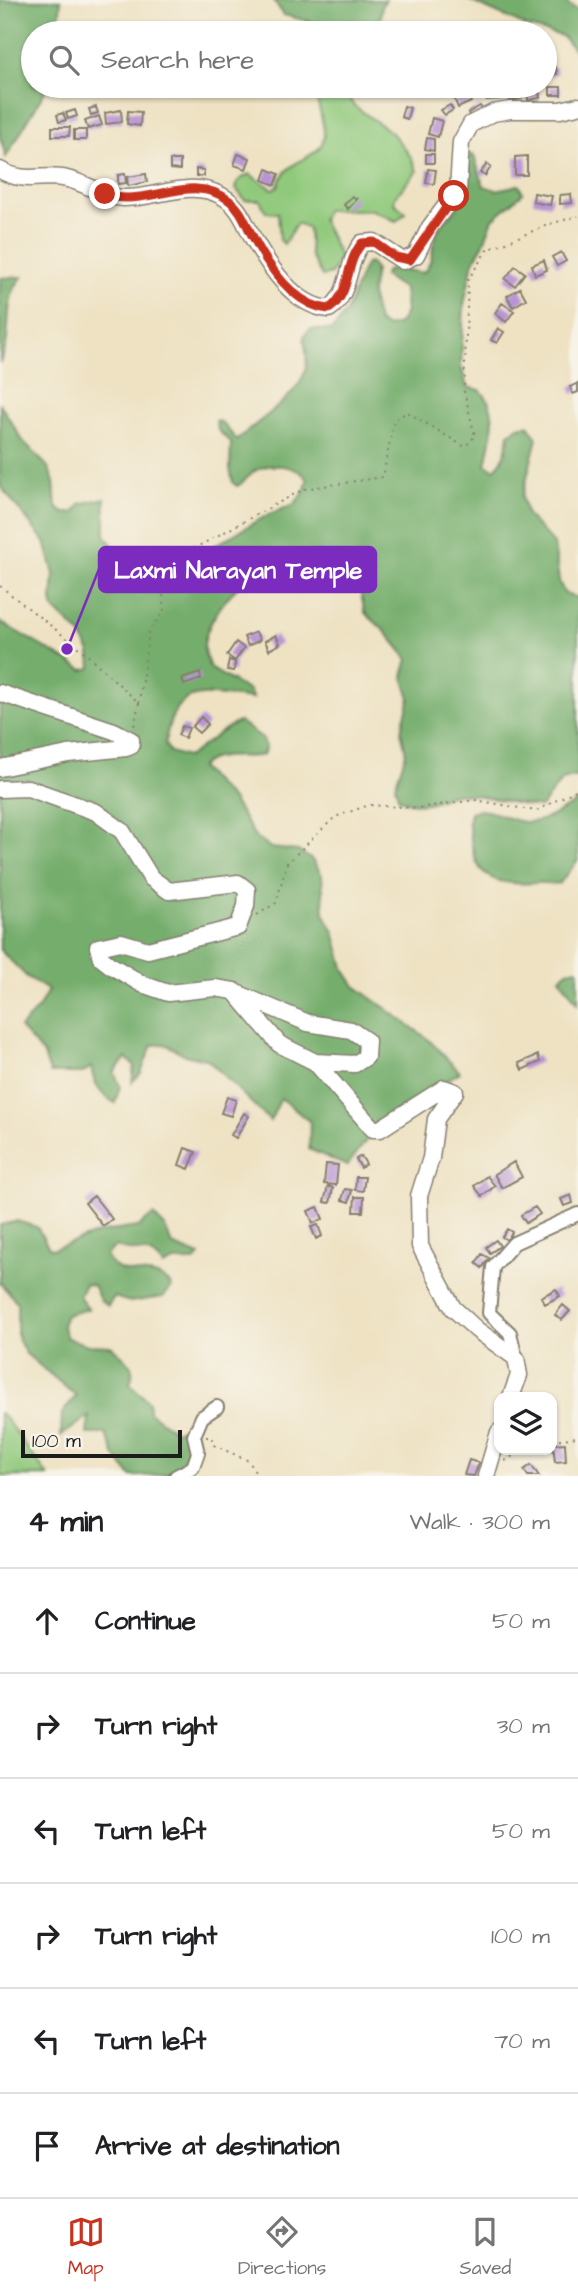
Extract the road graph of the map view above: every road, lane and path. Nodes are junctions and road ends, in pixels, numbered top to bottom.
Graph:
1 (578, 106) edge
2 (0, 170) edge
3 (578, 216) edge
4 (0, 586) edge
5 (0, 693) edge
6 (139, 703) junction
7 (131, 740) junction
8 (0, 768) edge
9 (0, 789) edge
10 (578, 789) edge
11 (238, 927) junction
12 (234, 991) junction
13 (315, 1062) junction
14 (578, 1214) edge
15 (516, 1358) junction
16 (513, 1392) edge
17 (217, 1407) dead end
18 (202, 1417) junction
19 (578, 1437) edge
20 (557, 1439) edge
21 (494, 1449) edge
22 (176, 1476) edge
23 (257, 1476) edge
24 (486, 1476) edge

1 - 2 street
3 - 6 path
4 - 6 path
5 - 7 street
6 - 7 path
7 - 8 street
9 - 11 street
10 - 11 path
11 - 12 street
12 - 13 street
12 - 13 street
13 - 15 street
14 - 15 street
15 - 16 street
17 - 18 street
18 - 22 street
18 - 23 path
19 - 20 path
21 - 24 street

